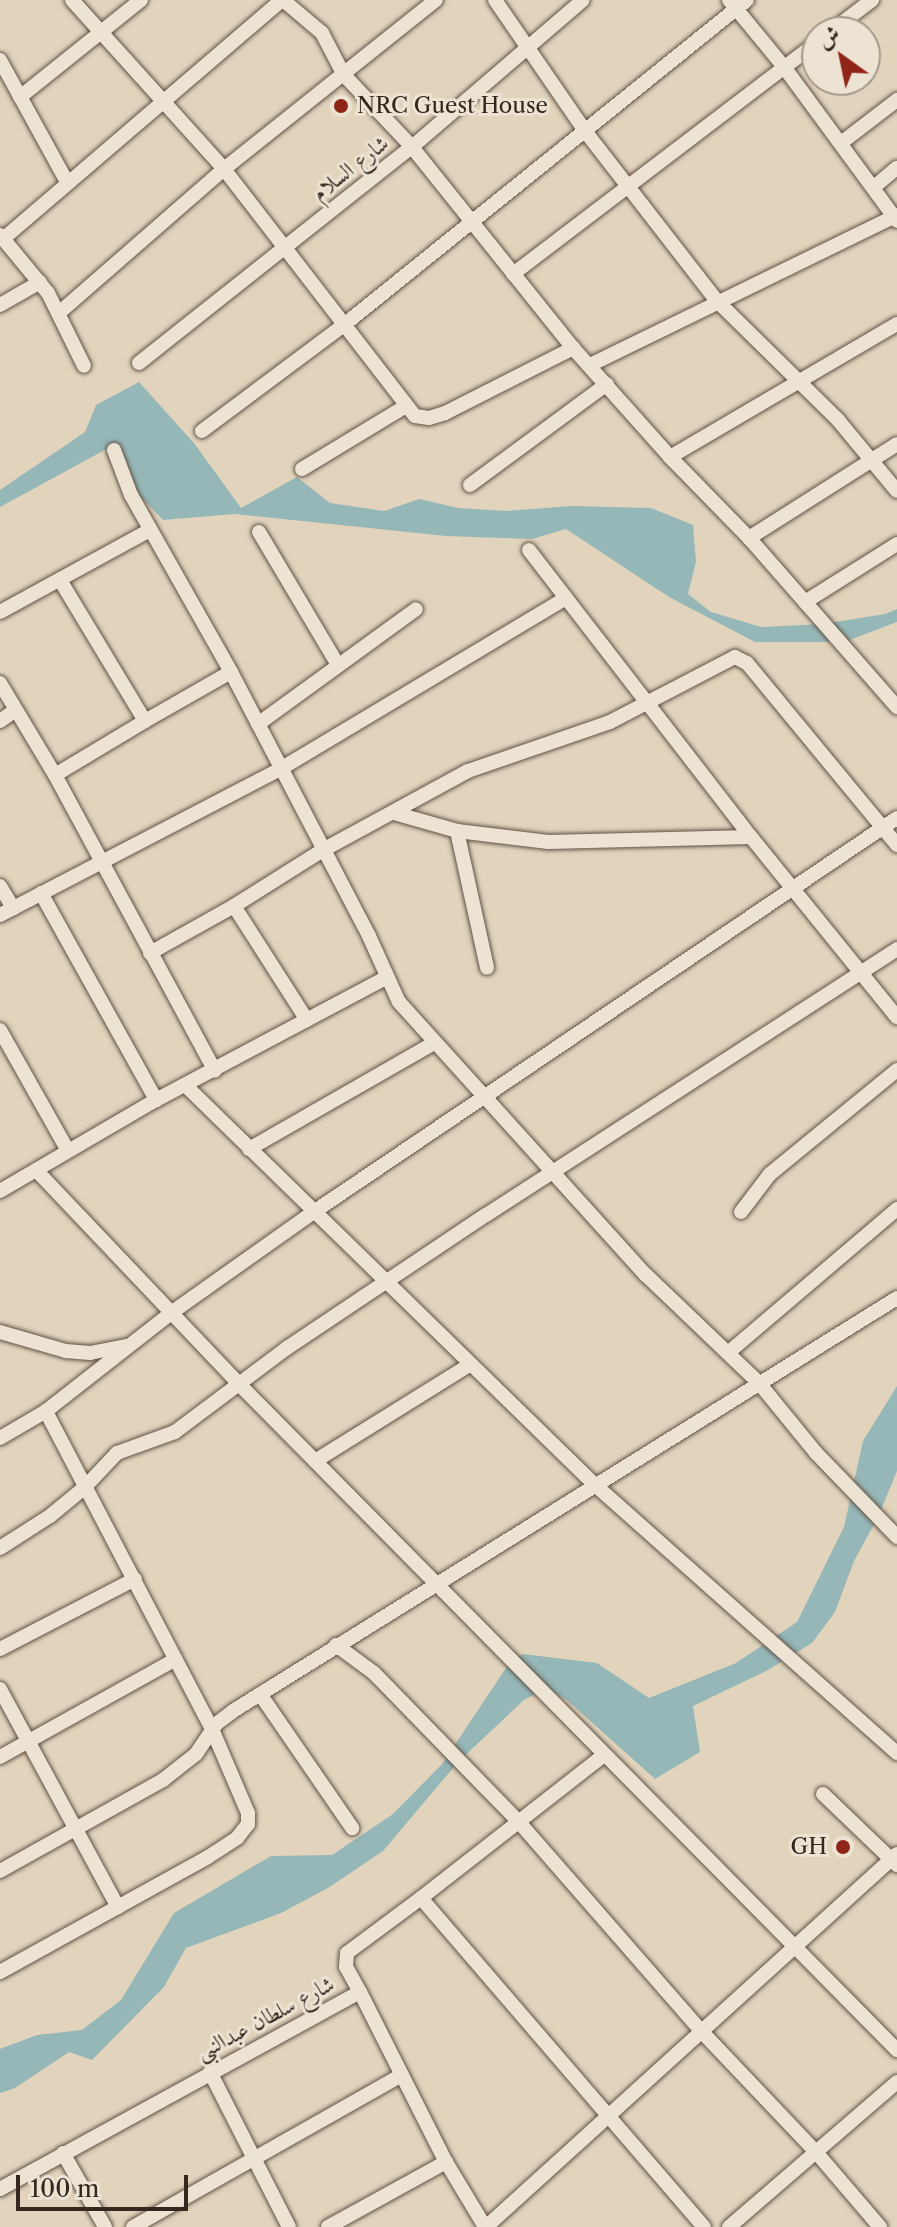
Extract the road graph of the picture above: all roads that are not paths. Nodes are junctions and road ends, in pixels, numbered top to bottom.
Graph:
1 (72, 0) edge
2 (141, 0) edge
3 (282, 0) edge
4 (436, 0) edge
5 (495, 0) edge
6 (583, 0) edge
7 (872, 0) edge
8 (737, 3) edge
9 (851, 16) edge
10 (102, 33) junction
11 (526, 50) junction
12 (801, 54) edge
13 (0, 60) edge
14 (784, 67) junction
15 (344, 75) junction
16 (20, 97) junction
17 (897, 100) edge
18 (165, 102) junction
19 (585, 131) junction
20 (841, 143) junction
21 (412, 147) junction
22 (897, 168) edge
23 (224, 169) junction
24 (67, 182) junction
25 (874, 187) junction
26 (630, 188) junction
27 (896, 217) edge
28 (471, 222) junction
29 (2, 237) edge
30 (287, 246) junction
31 (513, 274) junction
32 (40, 282) junction
33 (717, 301) junction
34 (0, 305) edge
35 (60, 312) junction
36 (345, 324) junction
37 (897, 324) edge
38 (573, 348) junction
39 (139, 363) dead end
40 (590, 365) junction
41 (84, 366) dead end
42 (799, 383) junction
43 (607, 384) junction
44 (406, 406) junction
45 (202, 431) dead end
46 (897, 444) edge
47 (114, 450) dead end
48 (670, 457) junction
49 (873, 459) junction
50 (302, 469) dead end
51 (470, 485) dead end
52 (897, 491) edge
53 (150, 530) junction
54 (259, 532) dead end
55 (749, 538) junction
56 (897, 544) edge
57 (529, 550) dead end
58 (60, 580) junction
59 (566, 598) junction
60 (805, 602) junction
61 (416, 609) dead end
62 (0, 612) edge
63 (338, 665) junction
64 (231, 672) junction
65 (0, 683) edge
66 (649, 704) junction
67 (897, 707) edge
68 (16, 710) junction
69 (0, 721) edge
70 (145, 721) junction
71 (258, 724) junction
72 (282, 768) junction
73 (55, 775) junction
74 (394, 813) junction
75 (897, 818) edge
76 (882, 827) junction
77 (457, 831) junction
78 (751, 837) junction
79 (897, 845) edge
80 (323, 850) junction
81 (100, 862) junction
82 (0, 886) edge
83 (793, 887) junction
84 (41, 893) junction
85 (234, 906) junction
86 (6, 912) edge
87 (897, 949) edge
88 (150, 953) junction
89 (487, 968) dead end
90 (861, 974) junction
91 (387, 977) junction
92 (897, 1017) edge
93 (307, 1020) junction
94 (0, 1030) edge
95 (434, 1043) junction
96 (897, 1070) edge
97 (215, 1071) junction
98 (186, 1086) junction
99 (483, 1097) junction
100 (156, 1100) junction
101 (67, 1149) junction
102 (249, 1149) junction
103 (36, 1170) junction
104 (553, 1171) junction
105 (0, 1191) edge
106 (897, 1209) edge
107 (315, 1211) junction
108 (741, 1212) dead end
109 (387, 1283) junction
110 (897, 1298) edge
111 (171, 1313) junction
112 (0, 1332) edge
113 (131, 1345) junction
114 (729, 1352) junction
115 (469, 1365) junction
116 (238, 1383) junction
117 (759, 1383) junction
118 (46, 1411) junction
119 (0, 1438) edge
120 (315, 1461) junction
121 (595, 1485) junction
122 (85, 1487) junction
123 (897, 1537) edge
124 (0, 1548) edge
125 (135, 1579) junction
126 (434, 1583) junction
127 (336, 1645) junction
128 (0, 1649) edge
129 (176, 1659) junction
130 (0, 1689) edge
131 (260, 1694) junction
132 (212, 1729) junction
133 (29, 1742) junction
134 (897, 1753) edge
135 (603, 1756) junction
136 (0, 1757) edge
137 (823, 1794) dead end
138 (518, 1821) junction
139 (352, 1828) dead end
140 (76, 1829) junction
141 (895, 1860) edge
142 (0, 1871) edge
143 (421, 1898) junction
144 (118, 1907) junction
145 (796, 1946) junction
146 (0, 1972) edge
147 (360, 1992) junction
148 (703, 2033) junction
149 (897, 2050) edge
150 (210, 2072) junction
151 (402, 2075) junction
152 (897, 2082) edge
153 (609, 2117) junction
154 (816, 2152) junction
155 (63, 2153) junction
156 (254, 2158) junction
157 (446, 2162) junction
158 (0, 2189) edge
159 (105, 2227) edge
160 (133, 2227) edge
161 (289, 2227) edge
162 (328, 2227) edge
163 (486, 2227) edge
164 (704, 2227) edge
165 (729, 2227) edge
166 (880, 2227) edge

1 - 10 street
2 - 10 street
3 - 15 street
3 - 18 street
4 - 15 street
5 - 11 street
6 - 11 street, شارع السلام
7 - 9 street
8 - 14 street
8 - 19 street
10 - 16 street
10 - 18 street
11 - 19 street
11 - 21 street, شارع السلام
12 - 14 street
13 - 16 street
14 - 20 street
14 - 26 street
15 - 21 street
15 - 23 street
16 - 24 street
17 - 20 street
18 - 23 street
18 - 24 street
19 - 26 street
19 - 28 street
20 - 25 street
21 - 28 street
21 - 30 street, شارع السلام
22 - 25 street
23 - 30 street
23 - 35 street
24 - 29 street
25 - 27 street
26 - 31 street
26 - 33 street
27 - 33 street
28 - 31 street
28 - 36 street
29 - 32 street
30 - 36 street
30 - 39 street, شارع السلام
31 - 38 street
32 - 34 street
32 - 35 street
33 - 40 street
33 - 42 street
35 - 41 street
36 - 44 street
36 - 45 street
37 - 42 street
38 - 40 street
38 - 44 street
40 - 43 street
42 - 48 street
42 - 49 street
43 - 48 street
43 - 51 street
44 - 50 street
46 - 49 street
47 - 53 street
48 - 55 street
49 - 52 street
49 - 55 street
53 - 58 street
53 - 64 street
54 - 63 street
55 - 60 street
56 - 60 street
57 - 59 street
58 - 62 street
58 - 70 street
59 - 66 street
59 - 72 street
60 - 67 street
61 - 63 street
63 - 71 street
64 - 70 street
64 - 71 street
65 - 68 street
66 - 74 street
66 - 76 street
66 - 78 street
68 - 69 street
68 - 73 street
70 - 73 street
71 - 72 street
72 - 80 street
72 - 81 street
73 - 81 street
74 - 77 street
74 - 80 street
75 - 76 street
76 - 79 street
76 - 83 street
77 - 78 street
77 - 89 street
78 - 83 street
80 - 85 street
80 - 91 street
81 - 84 street
81 - 88 street
82 - 86 street
83 - 90 street
83 - 99 street
84 - 86 street
84 - 100 street
85 - 88 street
85 - 93 street
87 - 90 street
88 - 97 street
90 - 92 street
90 - 104 street
91 - 93 street
91 - 95 street
93 - 97 street
94 - 101 street
95 - 99 street
95 - 102 street
96 - 108 street
97 - 98 street
98 - 100 street
98 - 102 street
99 - 104 street
99 - 107 street
100 - 101 street
101 - 103 street
102 - 107 street
103 - 105 street
103 - 111 street
104 - 109 street
104 - 114 street
106 - 114 street
107 - 109 street
107 - 111 street
109 - 115 street
109 - 116 street
110 - 117 street
111 - 113 street
111 - 116 street
112 - 113 street
113 - 118 street
114 - 117 street
115 - 120 street
115 - 121 street
116 - 120 street
116 - 122 street
117 - 121 street
117 - 123 street
118 - 119 street
118 - 122 street
120 - 126 street
121 - 126 street
121 - 134 street
122 - 124 street
122 - 125 street
125 - 128 street
125 - 129 street
126 - 127 street
126 - 135 street
127 - 131 street
127 - 138 street
129 - 132 street
129 - 133 street
130 - 133 street
131 - 132 street
131 - 139 street
132 - 140 street
132 - 144 street
133 - 136 street
133 - 140 street
135 - 138 street
135 - 145 street
137 - 141 street
138 - 143 street
138 - 148 street
140 - 142 street
140 - 144 street
141 - 145 street
143 - 147 street
143 - 153 street
144 - 146 street
145 - 148 street
145 - 149 street
147 - 150 street, شارع سلطان عبدالنبى
147 - 151 street, شارع سلطان عبدالنبى
148 - 153 street
148 - 154 street
150 - 155 street, شارع سلطان عبدالنبى
150 - 156 street
151 - 156 street
151 - 157 street, شارع سلطان عبدالنبى
152 - 154 street
153 - 163 street
153 - 164 street
154 - 165 street
154 - 166 street
155 - 158 street, شارع سلطان عبدالنبى
155 - 159 street
156 - 160 street
156 - 161 street
157 - 162 street
157 - 163 street, شارع سلطان عبدالنبى

